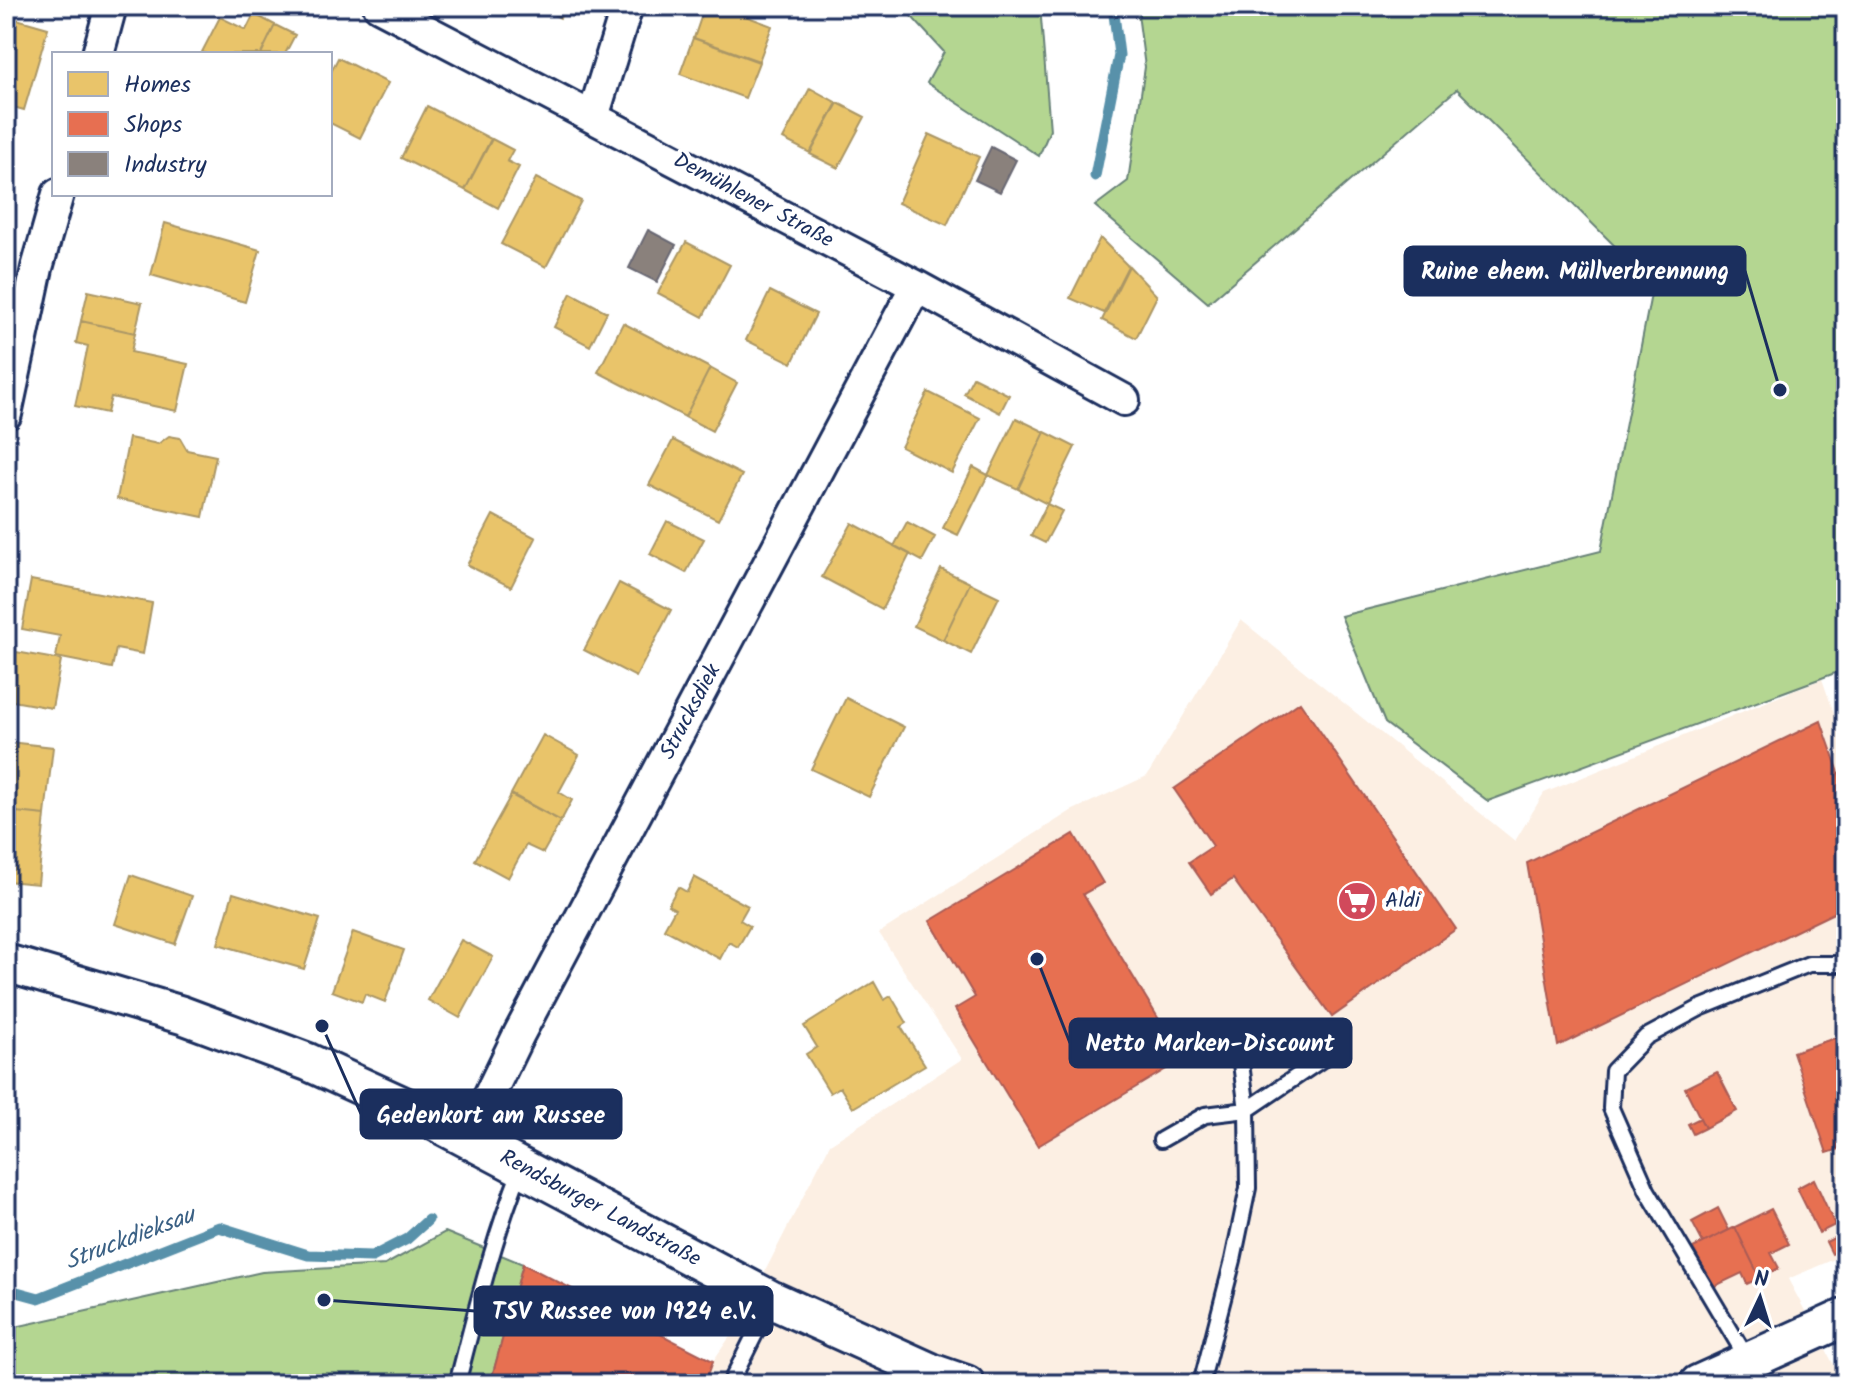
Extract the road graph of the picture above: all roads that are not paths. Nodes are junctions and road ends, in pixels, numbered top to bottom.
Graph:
1 (111, 6) edge
2 (379, 6) edge
3 (627, 6) edge
4 (99, 52) edge
5 (593, 117) junction
6 (57, 196) edge
7 (916, 286) junction
8 (1124, 400) dead end
9 (6, 414) edge
10 (6, 963) edge
11 (1846, 964) edge
12 (1239, 1048) dead end
13 (1327, 1056) dead end
14 (1247, 1110) junction
15 (468, 1139) junction
16 (1161, 1140) dead end
17 (521, 1168) junction
18 (772, 1300) junction
19 (1846, 1318) edge
20 (1740, 1371) edge
21 (457, 1384) edge
22 (730, 1384) edge
23 (966, 1384) edge
24 (1201, 1384) edge
25 (1698, 1384) edge

1 - 4 street
2 - 5 street, Demühlener Straße
3 - 5 street
5 - 7 street, Demühlener Straße
6 - 9 street
7 - 8 street, Demühlener Straße
7 - 15 street, Strucksdiek
10 - 15 street, Rendsburger Landstraße
11 - 20 lane
12 - 14 lane
13 - 14 lane
14 - 16 lane
14 - 24 lane
15 - 17 street, Rendsburger Landstraße
17 - 18 street, Rendsburger Landstraße
17 - 21 lane
18 - 22 lane
18 - 23 street, Rendsburger Landstraße
19 - 20 street
20 - 25 street

